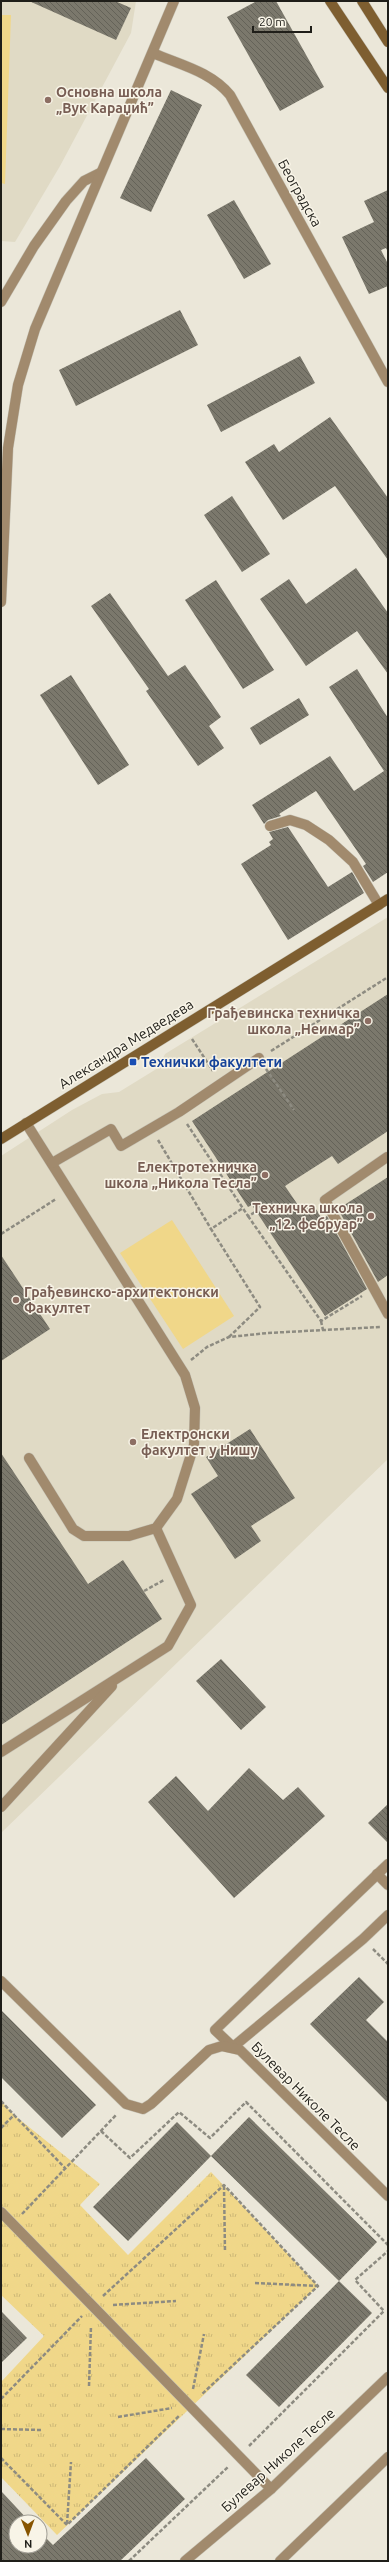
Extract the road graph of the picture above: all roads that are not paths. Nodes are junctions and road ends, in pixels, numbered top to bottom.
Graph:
1 (174, 1) edge
2 (330, 1) edge
3 (362, 1) edge
4 (388, 42) edge
5 (153, 53) junction
6 (388, 88) edge
7 (100, 173) junction
8 (1, 302) edge
9 (388, 380) edge
10 (1, 602) edge
11 (270, 826) dead end
12 (388, 899) edge
13 (379, 905) junction
14 (259, 1058) road end
15 (26, 1123) junction
16 (1, 1138) edge
17 (387, 1157) dead end
18 (52, 1163) junction
19 (388, 1314) edge
20 (29, 1458) dead end
21 (156, 1528) junction
22 (122, 1675) junction
23 (1, 1752) edge
24 (1, 1807) edge
25 (388, 1864) edge
26 (377, 1874) junction
27 (388, 1885) edge
28 (388, 1915) edge
29 (1, 1981) edge
30 (233, 2047) junction
31 (388, 2196) edge
32 (1, 2212) edge
33 (388, 2377) edge
34 (388, 2456) edge
35 (271, 2489) junction
36 (185, 2561) edge
37 (280, 2561) edge

1 - 5 street
2 - 6 main road
3 - 4 main road
5 - 7 street
5 - 9 street, Београдска
7 - 8 street
7 - 10 street
11 - 13 street
12 - 13 main road, Александра Медведева
13 - 15 main road, Александра Медведева
14 - 18 street
15 - 16 main road, Александра Медведева
15 - 18 street
17 - 19 street
18 - 21 street
20 - 21 street
21 - 22 street
22 - 23 street
22 - 24 street
25 - 26 street
26 - 27 street
26 - 30 street
28 - 30 street
29 - 30 street, Булевар Николе Тесле
30 - 31 street, Булевар Николе Тесле
32 - 35 street
33 - 35 street, Булевар Николе Тесле
34 - 37 street
35 - 36 street, Булевар Николе Тесле

